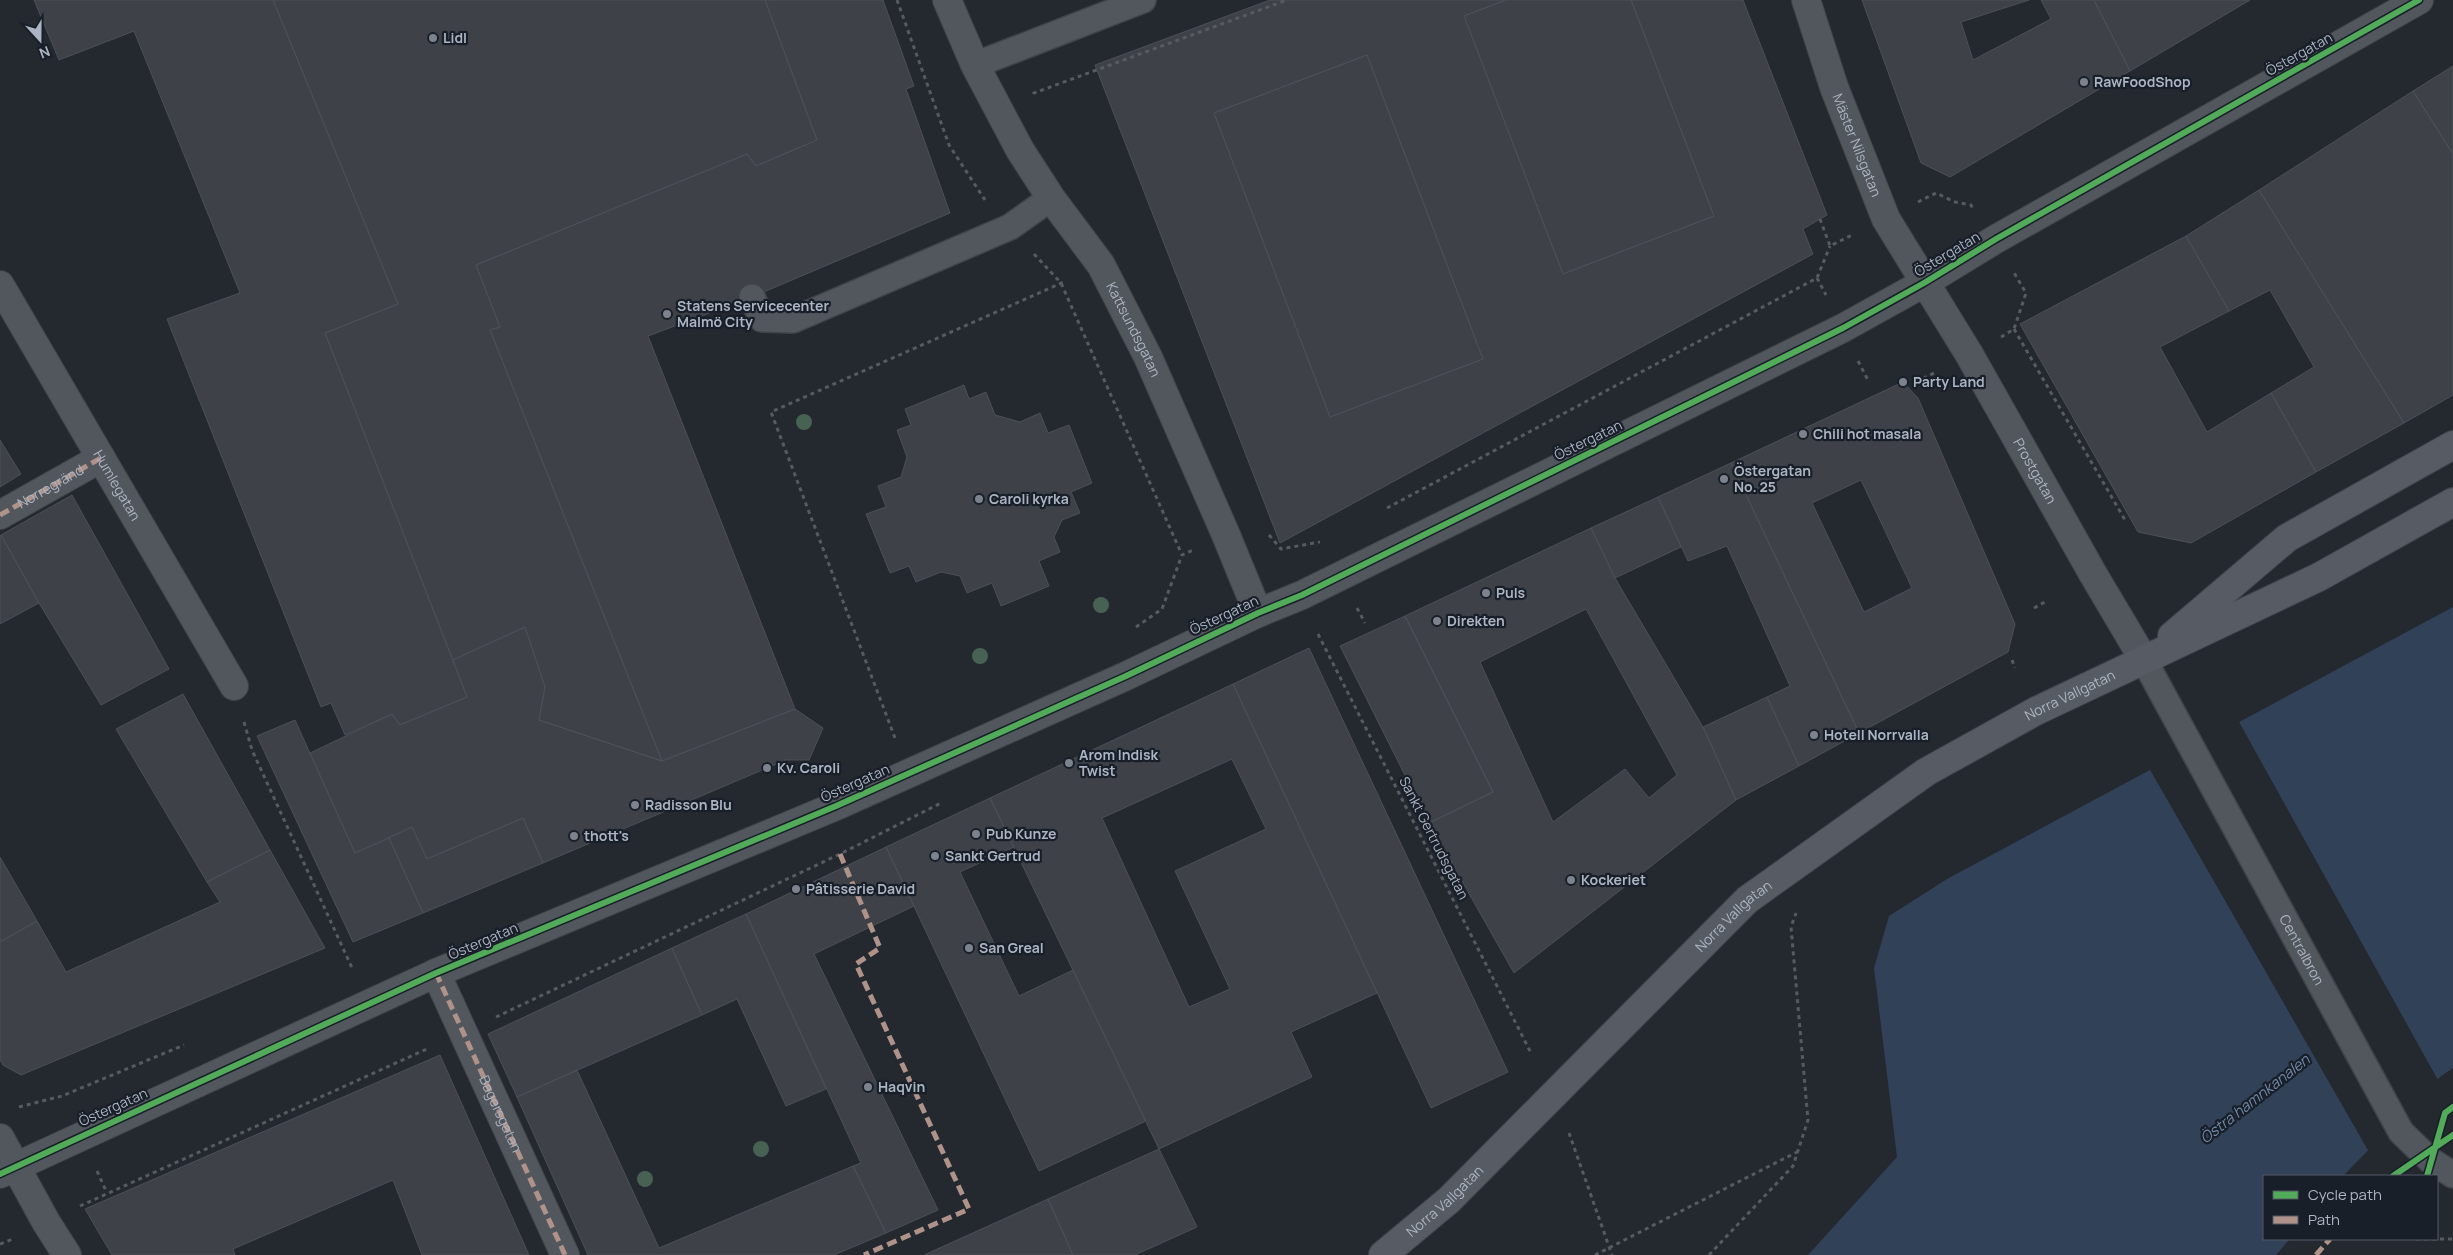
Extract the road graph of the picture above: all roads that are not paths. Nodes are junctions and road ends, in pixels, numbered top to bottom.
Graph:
1 (947, 0) edge
2 (1143, 0) edge
3 (1806, 0) edge
4 (2415, 1) edge
5 (975, 65) junction
6 (1051, 198) junction
7 (1924, 283) junction
8 (0, 285) edge
9 (752, 297) dead end
10 (2453, 444) edge
11 (101, 458) junction
12 (2453, 502) edge
13 (0, 515) edge
14 (1258, 613) junction
15 (2144, 660) junction
16 (234, 686) road end
17 (436, 973) junction
18 (0, 1138) edge
19 (7, 1170) edge
20 (2451, 1171) edge
21 (67, 1255) edge
22 (565, 1255) edge
23 (1383, 1255) edge

1 - 5 street, Kattsundsgatan
2 - 5 lane
3 - 7 street, Mäster Nilsgatan
4 - 7 street, Östergatan
5 - 6 street, Kattsundsgatan
6 - 9 lane
6 - 14 street, Kattsundsgatan
7 - 14 street, Östergatan
7 - 15 street, Prostgatan
8 - 11 street, Humlegatan
10 - 15 main road, Norra Vallgatan
11 - 13 street, Norregränd
11 - 16 street, Humlegatan
12 - 15 main road, Norra Vallgatan
14 - 17 street, Östergatan
15 - 20 lane, Centralbron
15 - 23 main road, Norra Vallgatan
17 - 19 street, Östergatan
17 - 22 street, Bagersgatan
18 - 19 street
19 - 21 street

